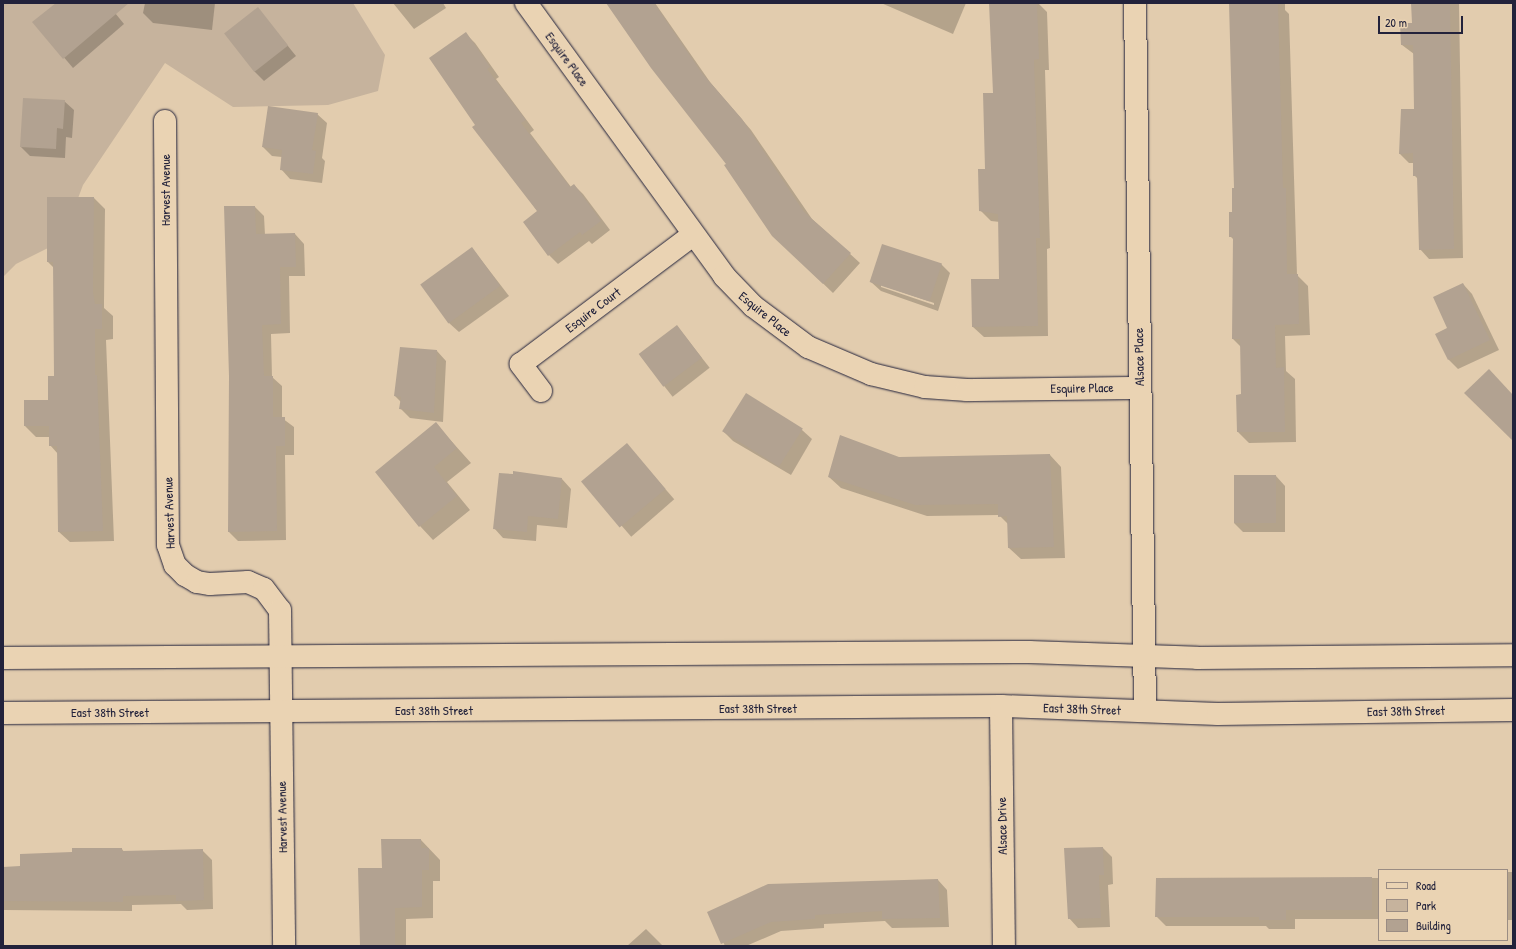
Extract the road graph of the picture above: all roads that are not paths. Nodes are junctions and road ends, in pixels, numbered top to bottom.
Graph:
1 (526, 3) edge
2 (1135, 3) edge
3 (165, 121) dead end
4 (694, 235) junction
5 (1139, 388) junction
6 (541, 391) dead end
7 (1513, 655) edge
8 (1142, 656) junction
9 (281, 657) junction
10 (3, 658) edge
11 (1001, 706) junction
12 (1513, 710) edge
13 (281, 711) junction
14 (1145, 711) junction
15 (3, 713) edge
16 (284, 946) edge
17 (1004, 946) edge

1 - 4 main road, Esquire Place
2 - 5 main road, Alsace Place
3 - 9 main road, Harvest Avenue
4 - 5 main road, Esquire Place
4 - 6 main road, Esquire Court
5 - 8 main road, Alsace Place
7 - 8 main road
8 - 9 main road
8 - 14 main road, Alsace Place
9 - 10 main road
9 - 13 main road, Harvest Avenue
11 - 13 main road, East 38th Street
11 - 14 main road, East 38th Street
11 - 17 main road, Alsace Drive
12 - 14 main road, East 38th Street
13 - 15 main road, East 38th Street
13 - 16 main road, Harvest Avenue

